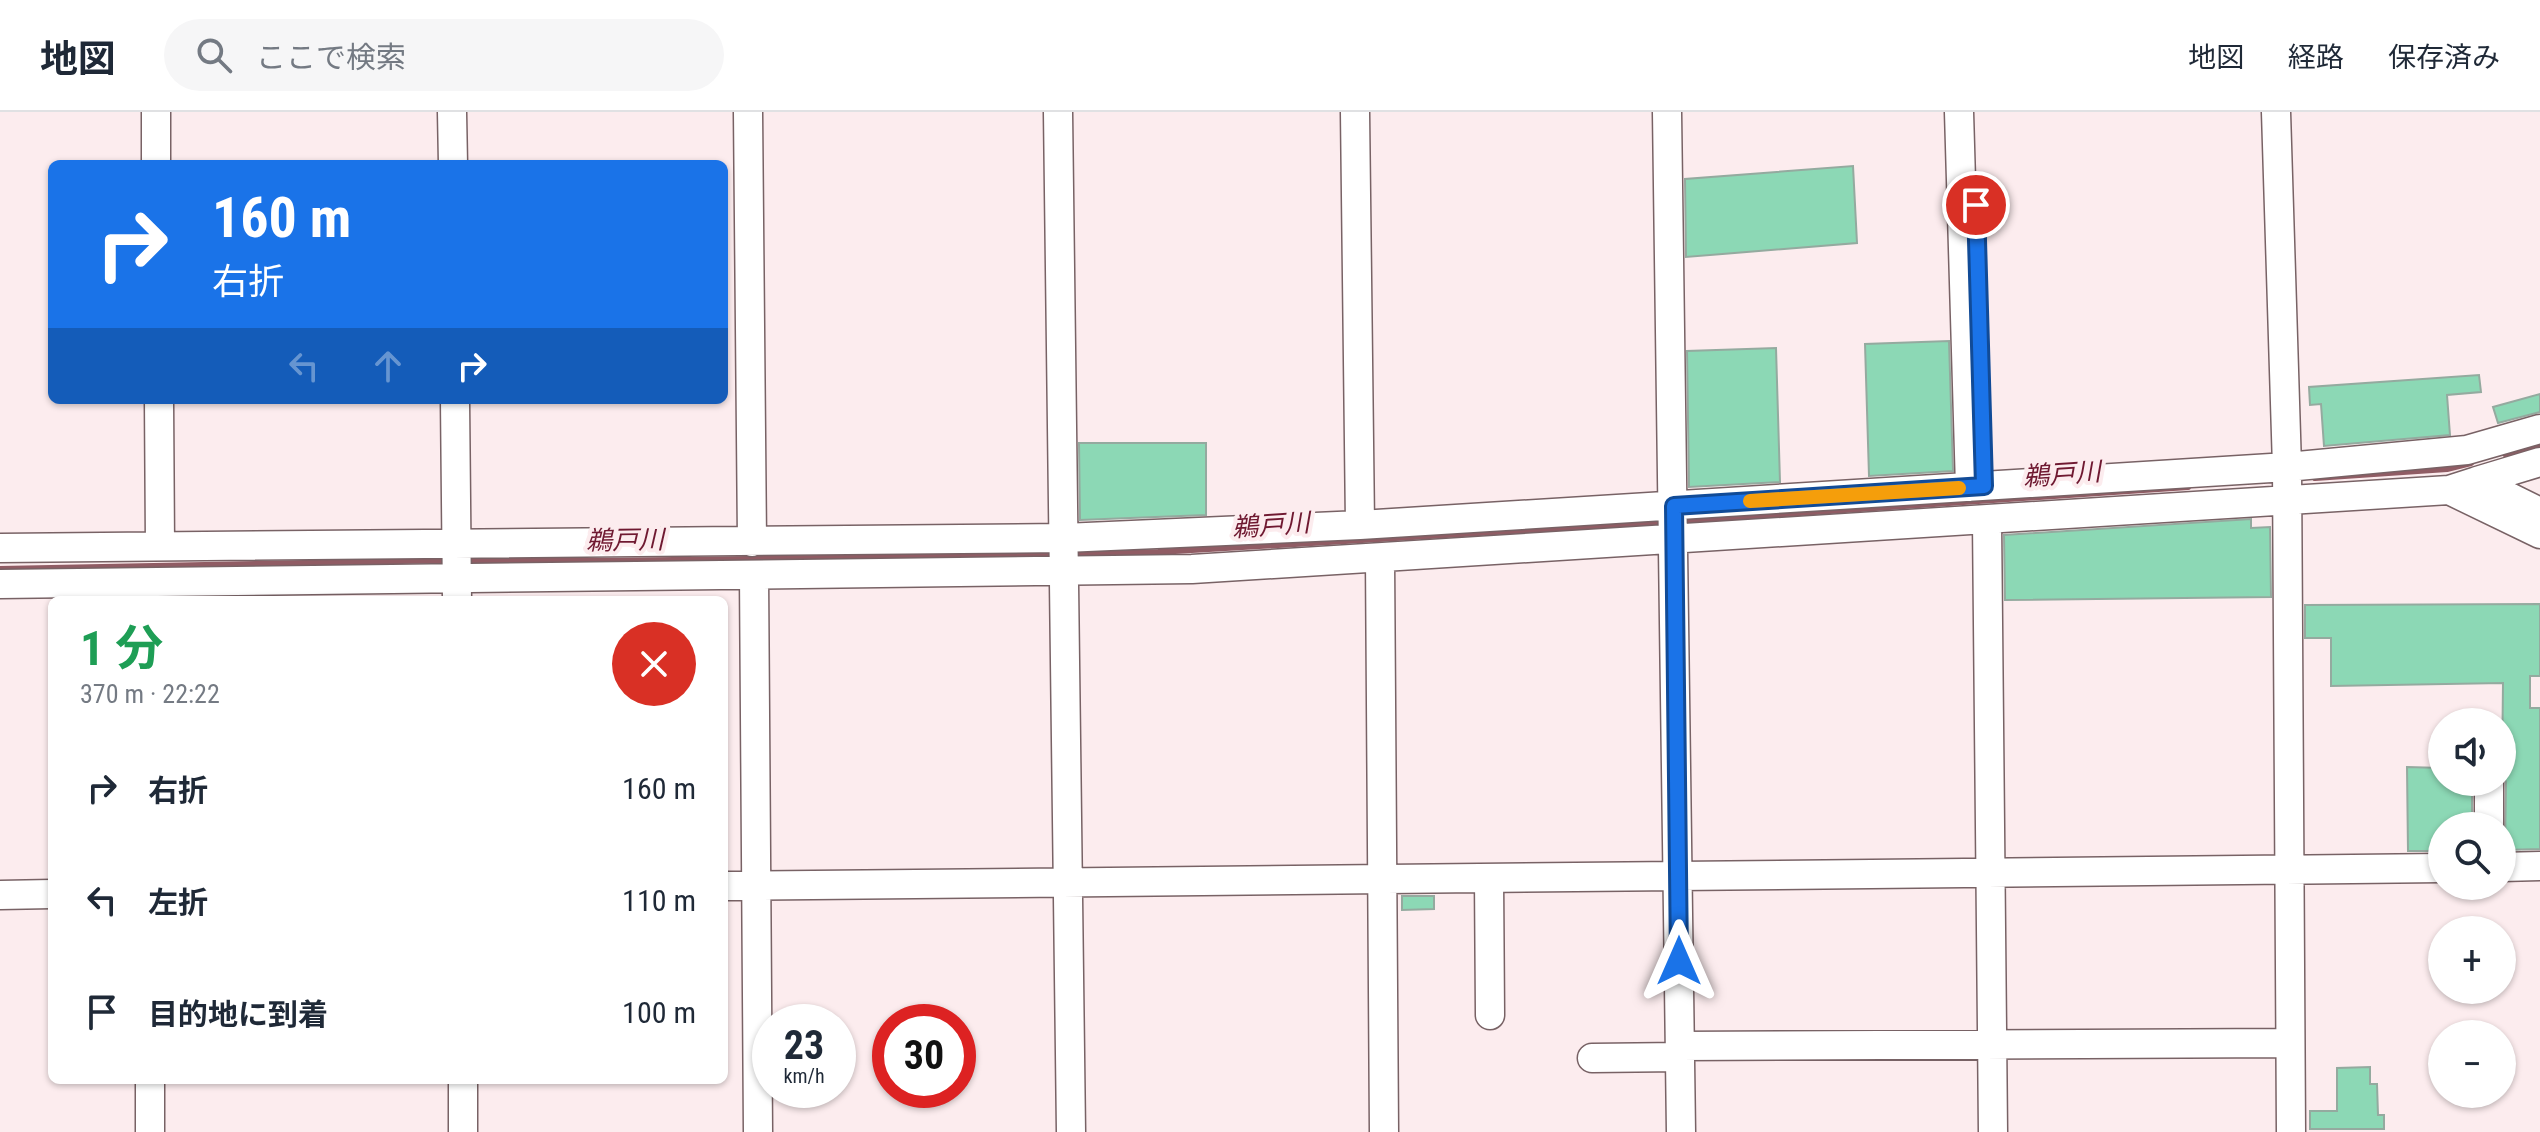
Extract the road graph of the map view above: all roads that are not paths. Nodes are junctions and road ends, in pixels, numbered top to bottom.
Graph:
1 (140, 112) edge
2 (156, 112) edge
3 (452, 112) edge
4 (748, 112) edge
5 (763, 112) edge
6 (1058, 112) edge
7 (1355, 112) edge
8 (1372, 112) edge
9 (1667, 112) edge
10 (1959, 112) edge
11 (1973, 112) edge
12 (2276, 112) edge
13 (141, 160) edge
14 (156, 160) edge
15 (453, 160) edge
16 (142, 404) edge
17 (159, 404) edge
18 (455, 404) edge
19 (2540, 429) edge
20 (2540, 462) edge
21 (2477, 481) junction
22 (2286, 484) junction
23 (1977, 486) junction
24 (2449, 490) junction
25 (2540, 512) edge
26 (1981, 521) junction
27 (1674, 522) junction
28 (1368, 524) junction
29 (2540, 534) edge
30 (760, 541) junction
31 (152, 546) junction
32 (0, 548) edge
33 (1064, 555) junction
34 (1373, 558) junction
35 (457, 569) edge
36 (761, 575) junction
37 (0, 584) edge
38 (153, 591) edge
39 (2540, 866) edge
40 (2516, 867) edge
41 (2428, 868) edge
42 (2287, 871) junction
43 (1984, 874) junction
44 (1679, 876) junction
45 (1489, 878) junction
46 (1375, 880) junction
47 (1068, 883) junction
48 (728, 886) edge
49 (764, 886) junction
50 (48, 894) edge
51 (0, 895) edge
52 (771, 1004) edge
53 (1490, 1015) dead end
54 (1986, 1043) junction
55 (2289, 1043) junction
56 (1680, 1052) junction
57 (1592, 1058) dead end
58 (150, 1084) edge
59 (165, 1084) edge
60 (463, 1084) edge
61 (773, 1108) edge
62 (150, 1132) edge
63 (166, 1132) edge
64 (463, 1132) edge
65 (758, 1132) edge
66 (773, 1132) edge
67 (1071, 1132) edge
68 (1371, 1132) edge
69 (1384, 1132) edge
70 (1681, 1132) edge
71 (1980, 1132) edge
72 (1993, 1132) edge
73 (2291, 1132) edge

1 - 13 street
2 - 14 street
3 - 15 street
4 - 30 street
5 - 30 street
6 - 33 street
7 - 28 street
8 - 28 street
9 - 27 street
10 - 23 street
11 - 23 street
12 - 22 street
16 - 31 street
17 - 31 street
18 - 35 street
19 - 22 street
20 - 21 street
21 - 24 street
21 - 25 street
22 - 23 street
22 - 24 street
22 - 26 street
22 - 42 street
23 - 27 street
24 - 29 street
26 - 27 street
26 - 43 street
27 - 28 street
27 - 34 street
27 - 44 street
28 - 33 street
30 - 33 street
30 - 35 street
31 - 32 street
31 - 35 street
33 - 34 street
33 - 36 street
33 - 47 street
34 - 46 street
35 - 36 street
35 - 38 street
36 - 49 street
37 - 38 street
39 - 40 street
41 - 42 street
42 - 43 street
42 - 55 street
43 - 44 street
43 - 54 street
44 - 45 street
44 - 56 street
45 - 46 street
45 - 53 street
46 - 47 street
46 - 68 street
46 - 69 street
47 - 49 street
47 - 67 street
48 - 49 street
49 - 52 street
49 - 65 street
50 - 51 street
54 - 55 street
54 - 56 street
54 - 71 street
54 - 72 street
55 - 73 street
56 - 57 street
56 - 70 street
58 - 62 street
59 - 63 street
60 - 64 street
61 - 66 street

